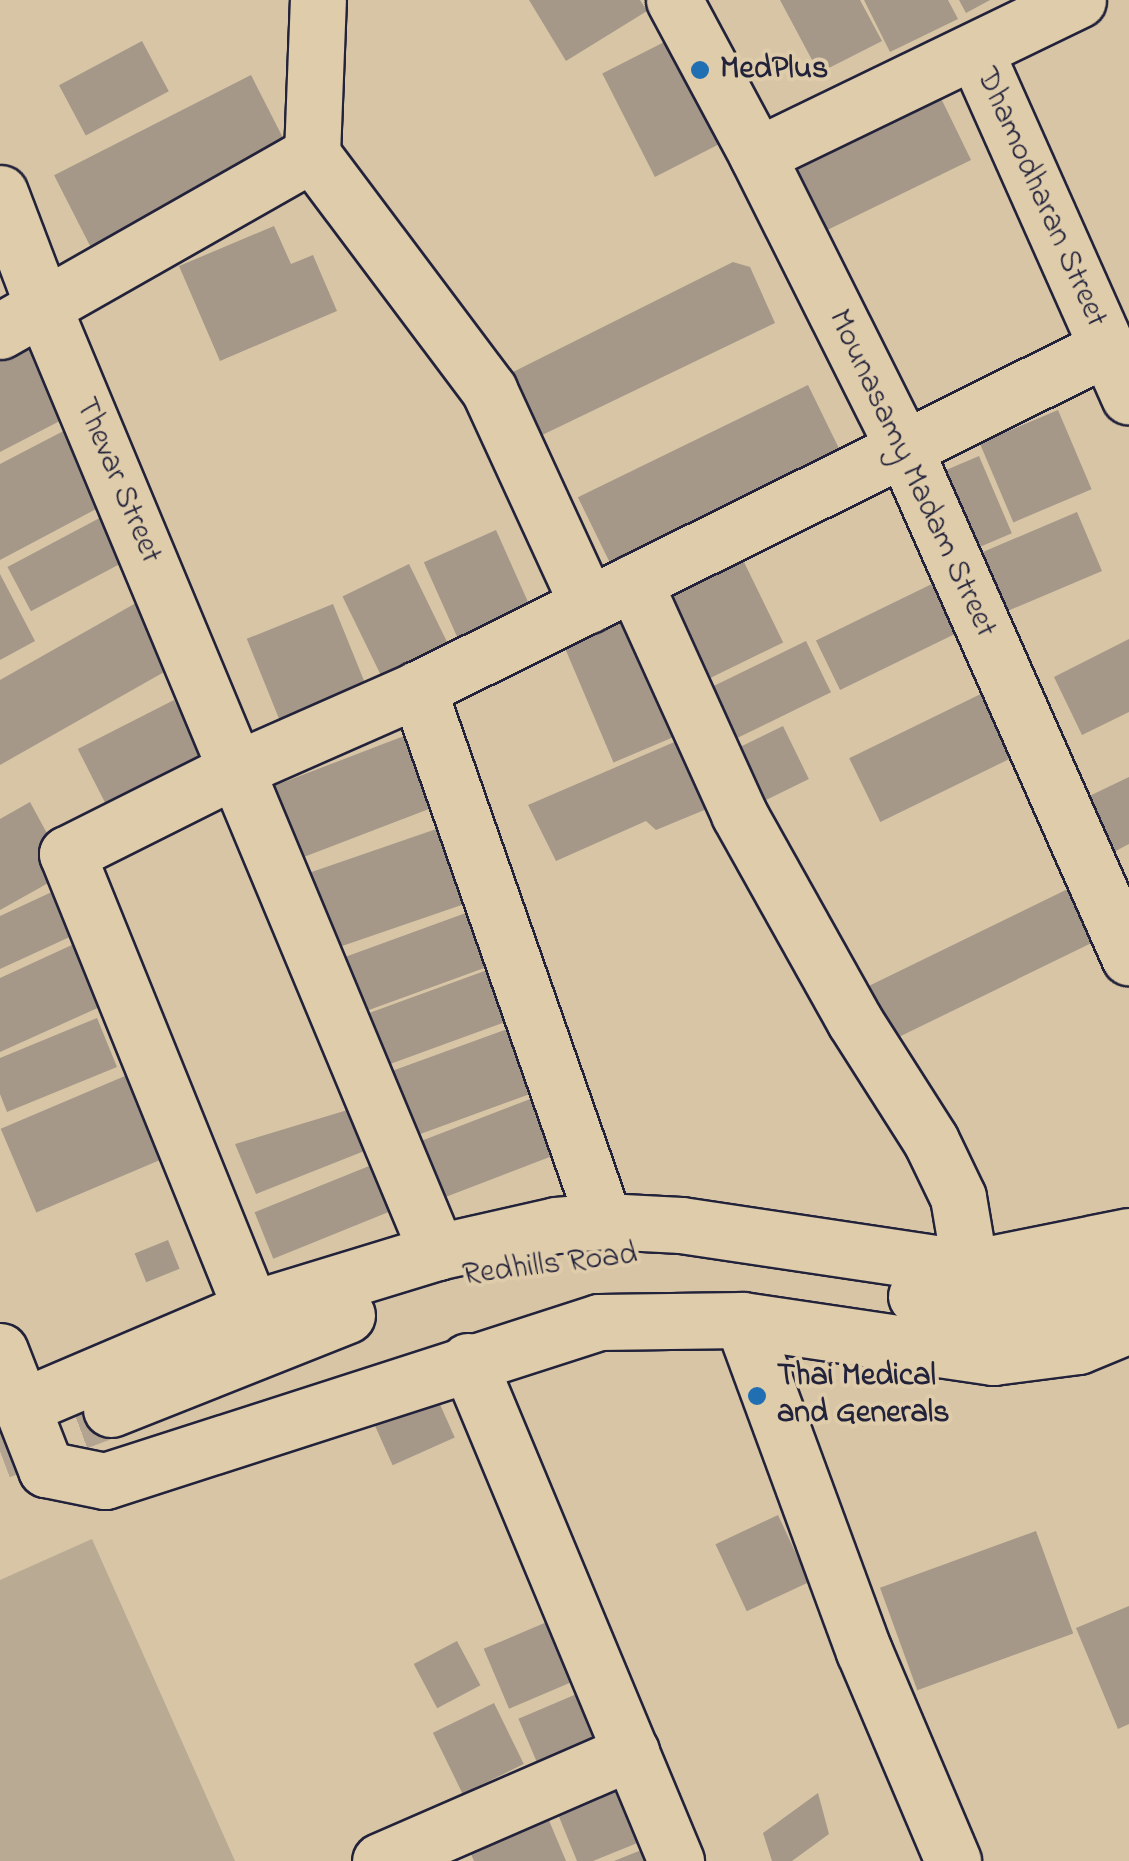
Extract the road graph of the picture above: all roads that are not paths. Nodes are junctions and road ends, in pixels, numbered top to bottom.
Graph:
1 (318, 0) edge
2 (674, 0) edge
3 (1078, 0) edge
4 (976, 53) junction
5 (312, 154) junction
6 (758, 155) junction
7 (0, 193) edge
8 (22, 320) edge
9 (1106, 348) junction
10 (1129, 397) edge
11 (904, 448) junction
12 (611, 594) junction
13 (418, 689) junction
14 (238, 768) junction
15 (1129, 958) edge
16 (604, 1220) junction
17 (1129, 1236) edge
18 (437, 1252) junction
19 (970, 1268) junction
20 (1129, 1275) edge
21 (251, 1309) junction
22 (742, 1320) junction
23 (1129, 1325) edge
24 (0, 1350) edge
25 (468, 1361) junction
26 (21, 1407) junction
27 (107, 1411) tunnel mouth
28 (631, 1752) junction
29 (380, 1861) edge
30 (676, 1861) edge
31 (953, 1861) edge

1 - 5 street
2 - 6 street, Mounasamy Madam Street
3 - 4 street
4 - 6 street
4 - 9 street, Dhamodharan Street
5 - 8 street
5 - 12 street
6 - 11 street, Mounasamy Madam Street
7 - 8 street, Thevar Street
8 - 14 street, Thevar Street
9 - 10 street, Dhamodharan Street
9 - 11 street
11 - 12 street
11 - 15 street, Mounasamy Madam Street
12 - 13 street
12 - 19 street
13 - 14 street
13 - 16 street
14 - 18 street, Thevar Street
14 - 21 street
16 - 18 street
16 - 19 street
17 - 19 street
18 - 21 street
20 - 27 street, Redhills Road
21 - 26 street
22 - 23 street
22 - 25 street
22 - 31 street
24 - 26 street
25 - 26 street
25 - 28 street
28 - 29 street
28 - 30 street

